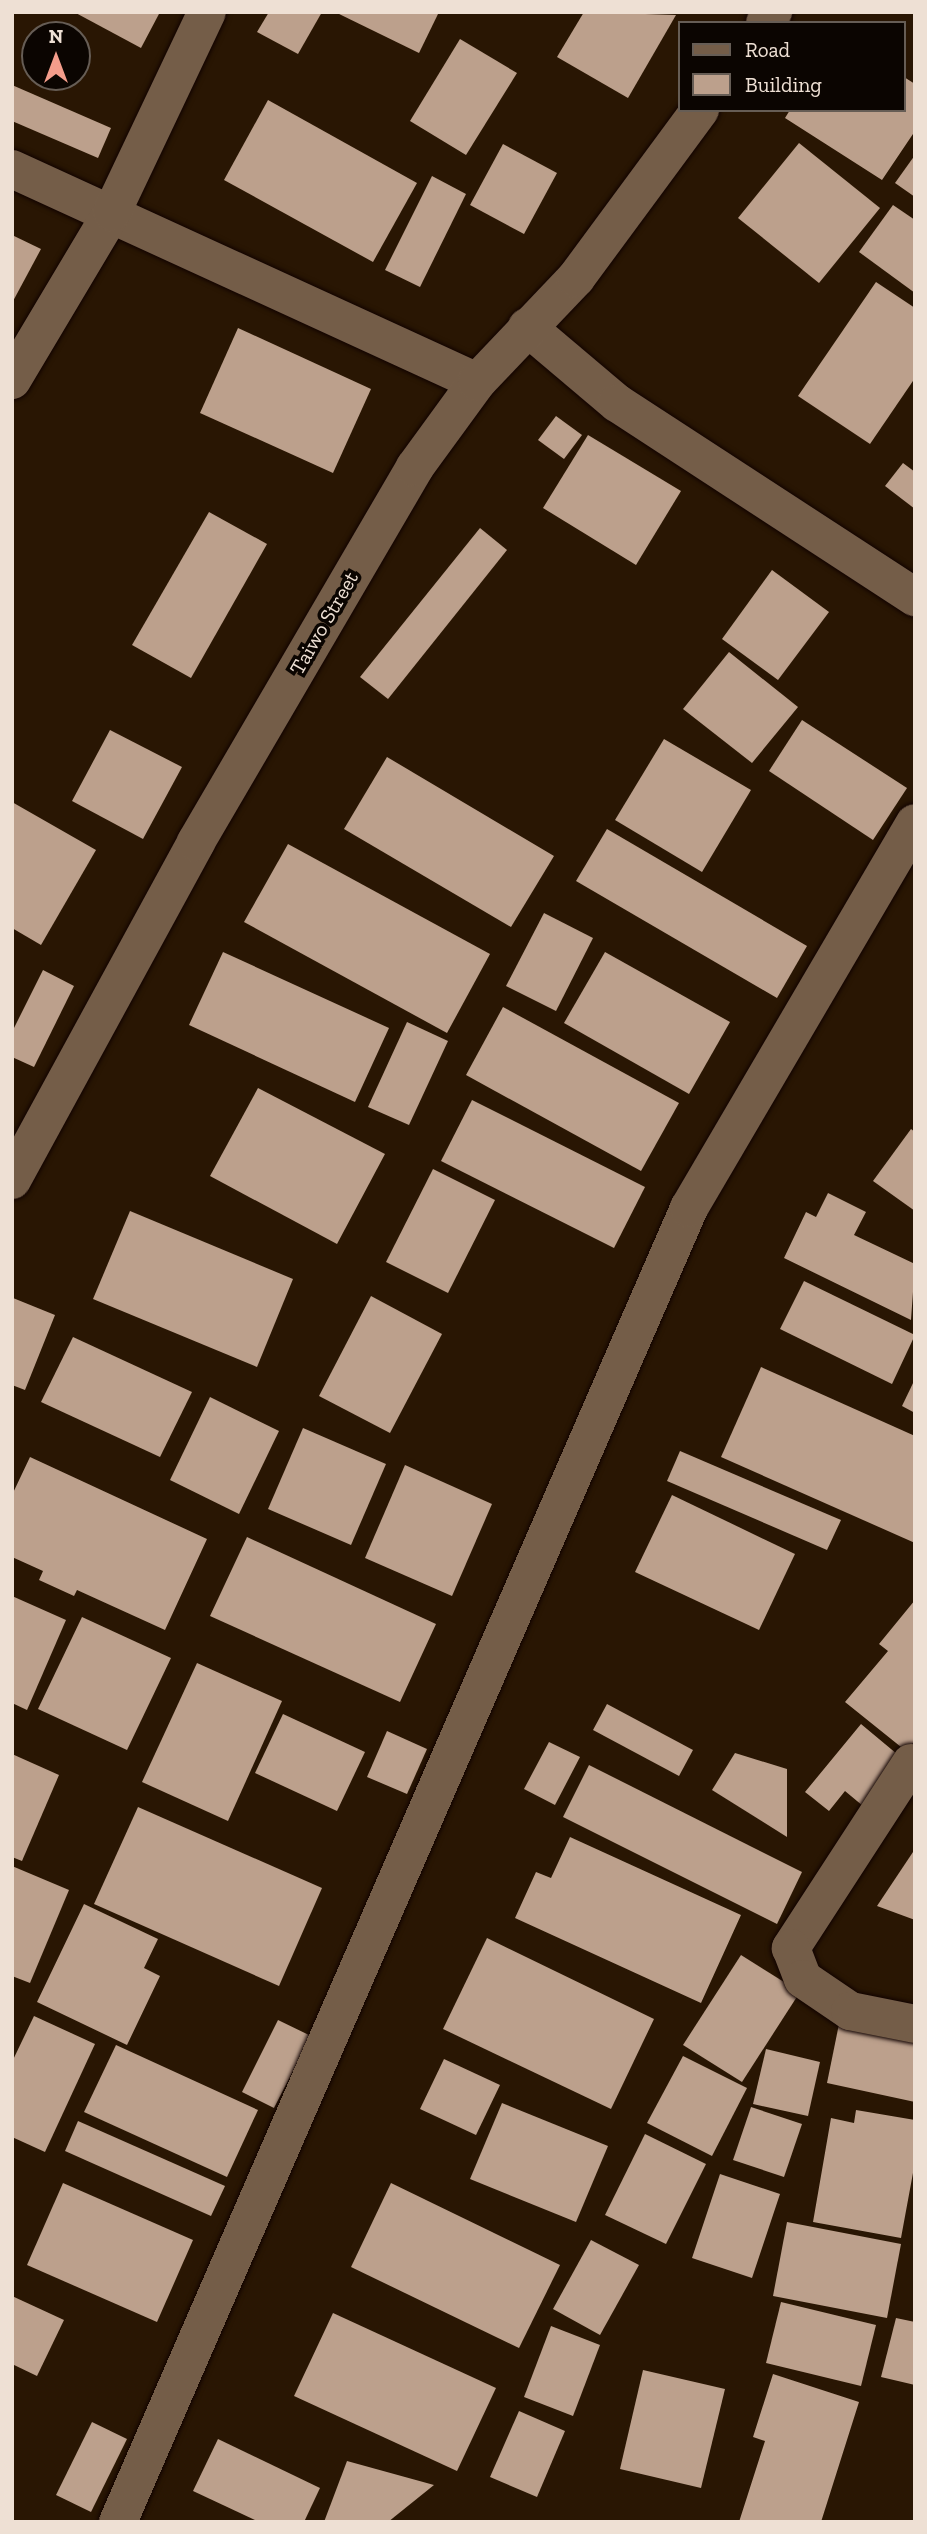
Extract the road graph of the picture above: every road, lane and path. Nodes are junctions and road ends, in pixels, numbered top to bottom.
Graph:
1 (207, 12) edge
2 (699, 112) edge
3 (12, 169) edge
4 (112, 212) junction
5 (527, 327) junction
6 (12, 380) edge
7 (477, 382) junction
8 (915, 597) edge
9 (915, 824) edge
10 (12, 1180) edge
11 (911, 1763) dead end
12 (915, 2024) edge
13 (118, 2522) edge

1 - 4 street
2 - 5 street, Taiwo Street
3 - 4 street
4 - 6 street
4 - 7 street
5 - 7 street, Taiwo Street
5 - 8 street
7 - 10 street, Taiwo Street
9 - 13 street
11 - 12 street

